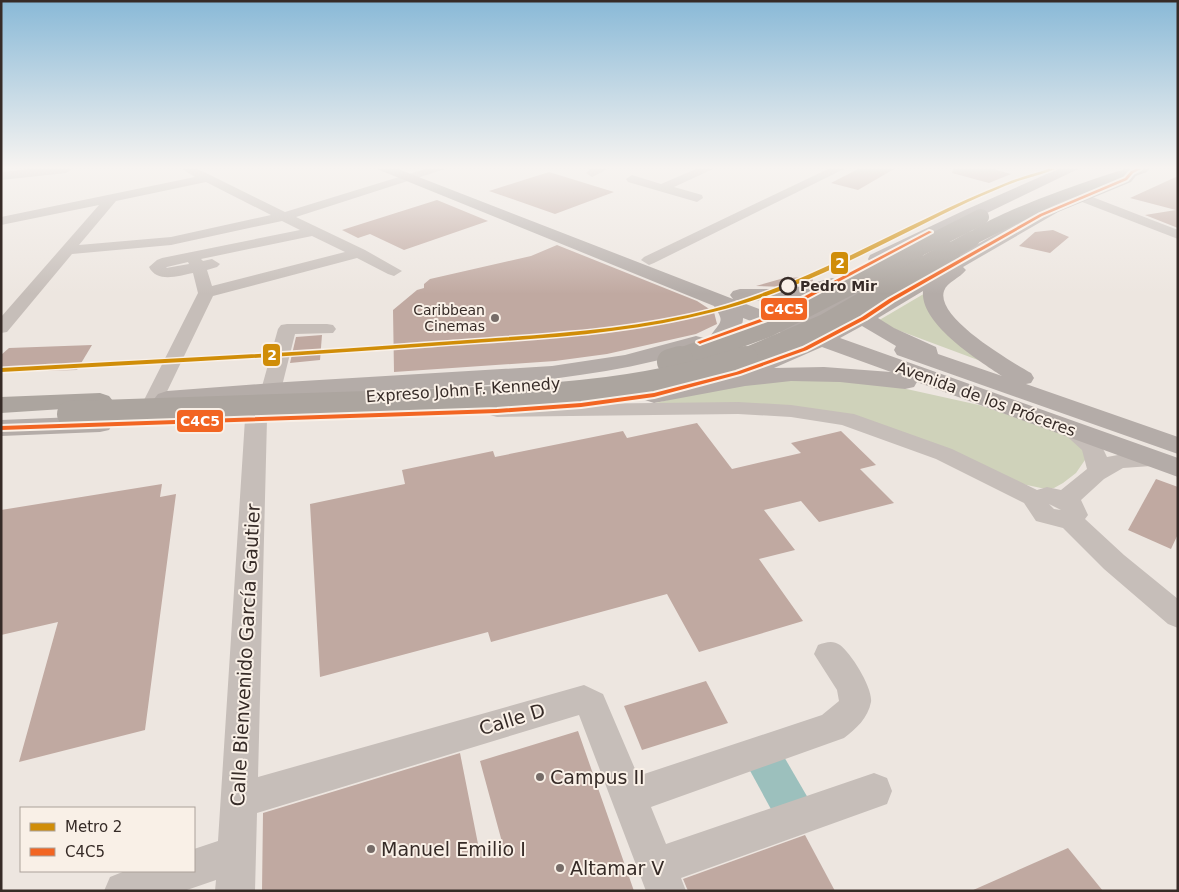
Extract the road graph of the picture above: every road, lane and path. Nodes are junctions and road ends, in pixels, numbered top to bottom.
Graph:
1 (55, 211) edge
2 (101, 211) edge
3 (273, 211) edge
4 (296, 211) edge
5 (501, 211) edge
6 (512, 211) edge
7 (752, 211) edge
8 (977, 211) edge
9 (993, 211) edge
10 (1041, 211) edge
11 (1100, 211) edge
12 (1116, 211) edge
13 (282, 215) junction
14 (1128, 216) junction
15 (1, 221) edge
16 (1007, 227) junction
17 (314, 231) junction
18 (204, 235) junction
19 (1178, 235) edge
20 (328, 238) junction
21 (69, 250) junction
22 (360, 253) junction
23 (217, 258) junction
24 (649, 260) junction
25 (394, 271) dead end
26 (832, 284) junction
27 (862, 291) junction
28 (206, 293) junction
29 (740, 294) junction
30 (720, 300) junction
31 (864, 318) junction
32 (804, 324) junction
33 (1, 328) edge
34 (327, 329) dead end
35 (722, 335) junction
36 (674, 351) junction
37 (972, 372) junction
38 (723, 378) junction
39 (272, 390) junction
40 (654, 395) junction
41 (160, 399) junction
42 (1, 405) edge
43 (1004, 406) junction
44 (497, 411) junction
45 (1, 416) edge
46 (1102, 417) junction
47 (256, 420) junction
48 (1, 428) edge
49 (1072, 431) junction
50 (1178, 446) edge
51 (1167, 464) edge
52 (1099, 470) junction
53 (1067, 510) junction
54 (1178, 616) edge
55 (829, 654) dead end
56 (874, 791) dead end
57 (629, 797) junction
58 (238, 801) junction
59 (237, 854) junction
60 (195, 868) edge
61 (182, 872) edge
62 (662, 879) edge
63 (124, 891) edge
64 (235, 891) edge

1 - 15 street
2 - 21 street
3 - 13 street
4 - 13 street
5 - 30 main road
6 - 24 main road
7 - 24 street
8 - 26 main road
9 - 41 highway, Expreso John F. Kennedy, bridge
10 - 16 main road
11 - 14 street
12 - 14 street
13 - 17 street
13 - 18 street
14 - 19 street
16 - 27 main road
16 - 31 main road
16 - 45 highway, Expreso John F. Kennedy, bridge
16 - 46 main road
17 - 20 street
17 - 23 street
18 - 21 street
18 - 23 street
20 - 22 street
20 - 23 street
21 - 33 street
22 - 25 street
22 - 28 street
23 - 28 street
24 - 29 main road
26 - 29 main road
26 - 32 main road
27 - 31 main road
27 - 32 main road
28 - 41 street
29 - 32 main road
30 - 32 main road
30 - 35 main road
31 - 32 main road
31 - 37 main road
32 - 35 main road
32 - 37 main road, Avenida de los Próceres
32 - 38 main road
32 - 43 main road, Avenida de los Próceres
34 - 39 street
35 - 36 main road
36 - 38 main road
36 - 39 main road
37 - 46 main road, Avenida de los Próceres
38 - 40 main road
39 - 41 main road
40 - 43 main road
40 - 44 main road
41 - 42 highway, Expreso John F. Kennedy
43 - 49 main road, Avenida de los Próceres
44 - 47 main road
44 - 53 street
46 - 50 main road, Avenida de los Próceres
47 - 48 main road
47 - 58 street, Calle Bienvenido García Gautier
49 - 51 main road, Avenida de los Próceres
49 - 52 street
51 - 52 street
52 - 53 street
53 - 54 street
55 - 57 street
56 - 62 street
57 - 58 street, Calle D
57 - 62 street, Calle D
58 - 59 street, Calle Bienvenido García Gautier
59 - 60 street
59 - 64 street, Calle Bienvenido García Gautier
61 - 63 street

